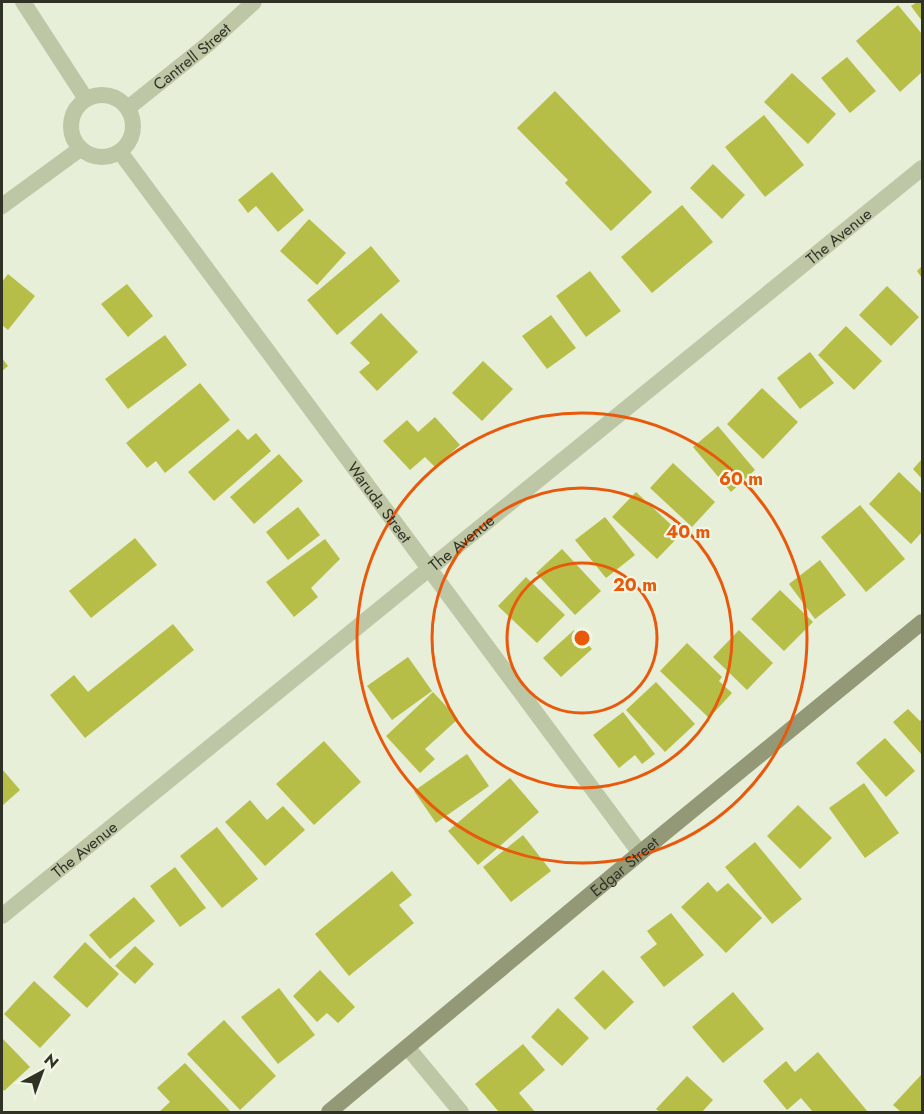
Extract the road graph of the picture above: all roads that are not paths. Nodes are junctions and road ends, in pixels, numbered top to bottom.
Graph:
1 (23, 2) edge
2 (254, 2) edge
3 (86, 99) junction
4 (128, 108) junction
5 (80, 149) junction
6 (120, 152) junction
7 (922, 168) edge
8 (2, 206) edge
9 (429, 570) junction
10 (922, 622) edge
11 (640, 852) junction
12 (2, 916) edge
13 (408, 1048) junction
14 (329, 1113) edge
15 (461, 1113) edge

1 - 3 street
2 - 4 street, Cantrell Street
3 - 4 street
3 - 5 street
4 - 6 street
5 - 6 street
5 - 8 street
6 - 9 street, Waruda Street
7 - 9 street, The Avenue
9 - 11 street, Waruda Street
9 - 12 street, The Avenue
10 - 11 main road, Edgar Street
11 - 13 main road, Edgar Street
13 - 14 main road, Edgar Street
13 - 15 street

